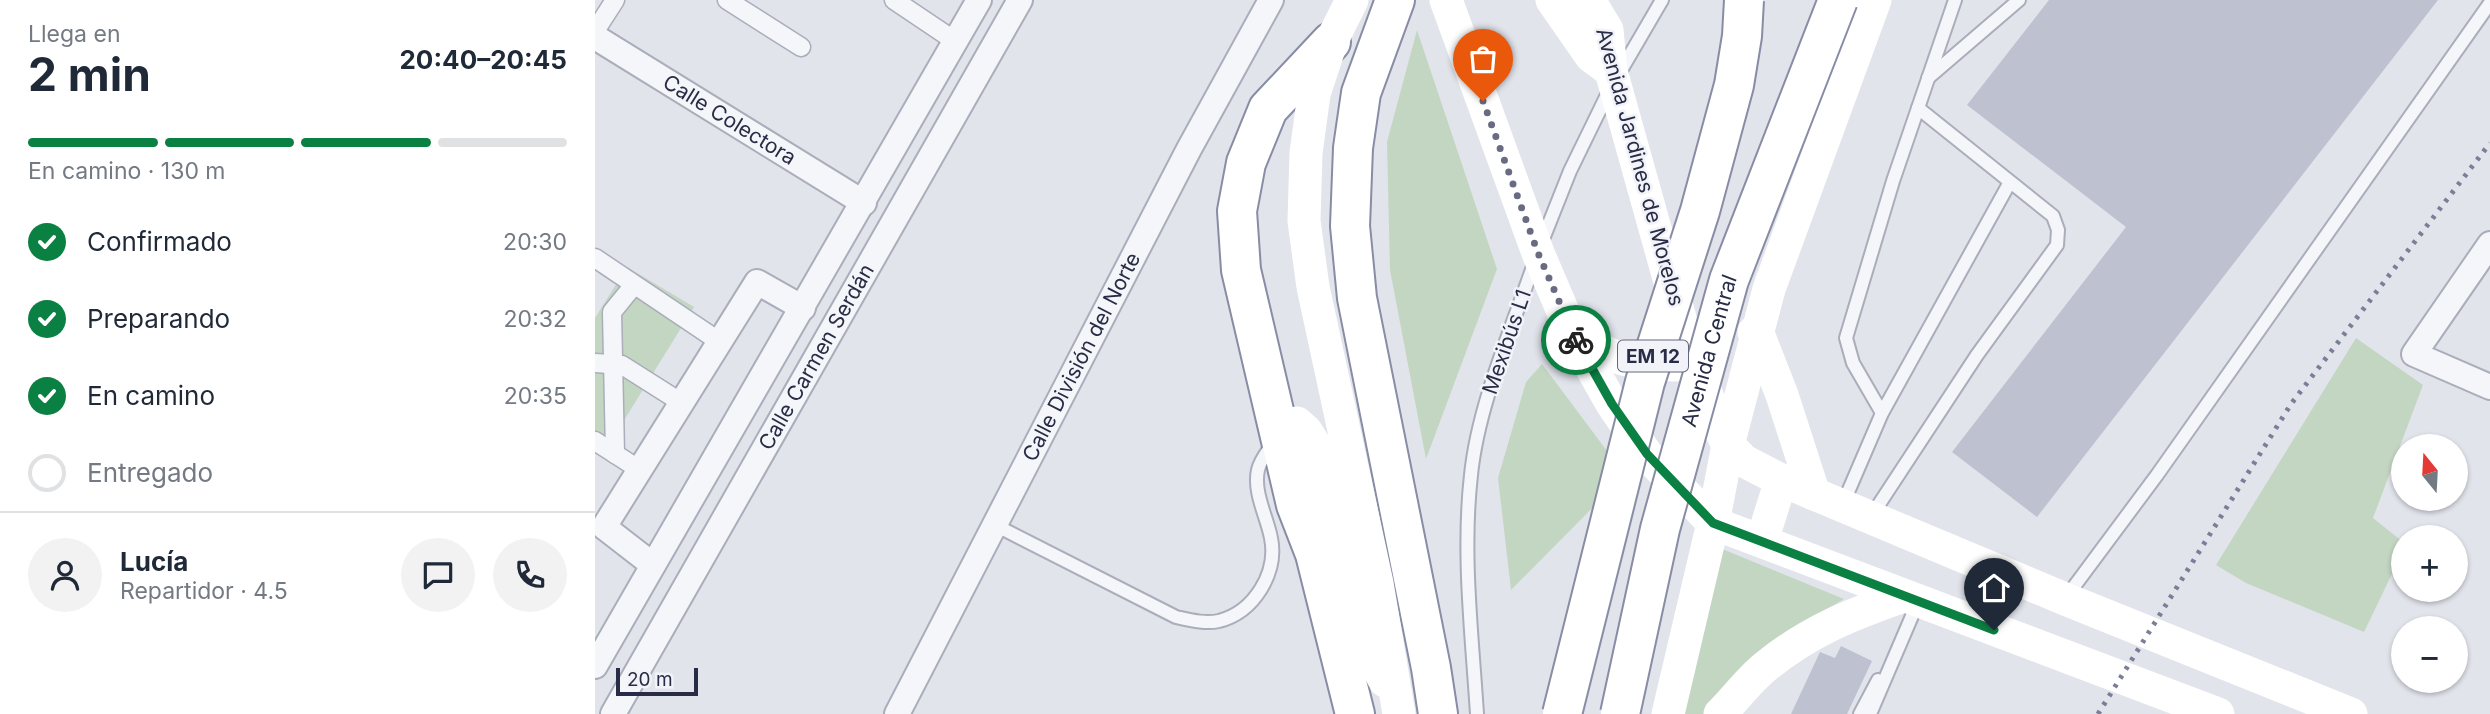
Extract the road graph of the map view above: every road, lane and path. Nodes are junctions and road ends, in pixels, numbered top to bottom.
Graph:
1 (615, 0) edge
2 (727, 0) edge
3 (894, 0) edge
4 (979, 0) edge
5 (1020, 0) edge
6 (1271, 0) edge
7 (1352, 0) edge
8 (1395, 0) edge
9 (1446, 0) edge
10 (1552, 0) edge
11 (1590, 0) edge
12 (1662, 0) edge
13 (1744, 0) edge
14 (1838, 0) edge
15 (1875, 0) edge
16 (1955, 0) edge
17 (2019, 0) edge
18 (2490, 3) edge
19 (595, 31) edge
20 (595, 37) edge
21 (955, 41) junction
22 (1331, 42) junction
23 (801, 47) dead end
24 (1613, 76) junction
25 (1928, 79) junction
26 (1918, 108) junction
27 (891, 155) junction
28 (2010, 182) junction
29 (864, 203) junction
30 (2490, 244) edge
31 (1538, 253) junction
32 (595, 258) edge
33 (634, 285) junction
34 (803, 308) junction
35 (1757, 331) junction
36 (1573, 335) junction
37 (720, 342) junction
38 (595, 363) edge
39 (1695, 363) junction
40 (613, 364) junction
41 (2490, 387) edge
42 (682, 403) junction
43 (1882, 412) junction
44 (1289, 428) junction
45 (595, 441) edge
46 (1728, 445) junction
47 (615, 454) junction
48 (640, 470) junction
49 (1781, 481) junction
50 (1842, 506) junction
51 (1713, 523) junction
52 (995, 525) junction
53 (1762, 541) junction
54 (653, 565) junction
55 (1912, 598) junction
56 (2065, 599) junction
57 (1897, 650) junction
58 (595, 666) edge
59 (1398, 708) edge
60 (613, 714) edge
61 (897, 714) edge
62 (1355, 714) edge
63 (1438, 714) edge
64 (1477, 714) edge
65 (1562, 714) edge
66 (1620, 714) edge
67 (1668, 714) edge
68 (1720, 714) edge
69 (1860, 714) edge
70 (1870, 714) edge
71 (2218, 714) edge
72 (2351, 714) edge

1 - 19 street
2 - 23 street
3 - 21 street
4 - 27 street, Calle Carmen Serdán
5 - 60 street, Calle Carmen Serdán
6 - 52 street, Calle División del Norte
7 - 22 main road
8 - 63 highway
9 - 31 main road
10 - 24 main road
11 - 24 main road, Avenida Jardines de Morelos
12 - 24 lane, Mexibús L1
13 - 65 highway, EM 12, bridge
14 - 66 highway, Avenida Central, bridge
15 - 35 main road
16 - 25 lane
17 - 25 lane
18 - 56 lane
20 - 29 street, Calle Colectora
21 - 27 street, Calle Carmen Serdán
21 - 29 street, Calle Carmen Serdán
22 - 44 highway
22 - 59 main road
24 - 31 lane, Mexibús L1
24 - 39 main road, Avenida Jardines de Morelos
25 - 26 lane
26 - 28 lane
26 - 43 lane
27 - 29 street, Calle Carmen Serdán
28 - 43 lane
28 - 50 lane
29 - 34 street, Calle Carmen Serdán
30 - 41 street
31 - 36 main road
31 - 64 lane, Mexibús L1
32 - 33 street
33 - 37 street
33 - 40 street
34 - 37 street
34 - 54 street, Calle Carmen Serdán
35 - 39 main road
35 - 46 main road
35 - 50 main road
36 - 39 main road
36 - 51 main road
37 - 42 street
38 - 40 street
39 - 46 main road, Avenida Jardines de Morelos
40 - 42 street
40 - 47 street
42 - 48 street
43 - 50 lane
44 - 52 lane
44 - 59 main road
44 - 62 highway
45 - 47 street
46 - 49 main road, Avenida Jardines de Morelos
46 - 51 main road
47 - 48 street
48 - 54 street
49 - 50 main road, Avenida Jardines de Morelos
49 - 53 main road
50 - 56 main road, Avenida Jardines de Morelos
51 - 53 main road
51 - 67 main road
52 - 61 street, Calle División del Norte
53 - 55 main road
54 - 58 street, Calle Carmen Serdán
55 - 57 lane
55 - 68 main road
55 - 71 main road
56 - 72 main road, Avenida Jardines de Morelos
57 - 69 lane
57 - 70 lane

